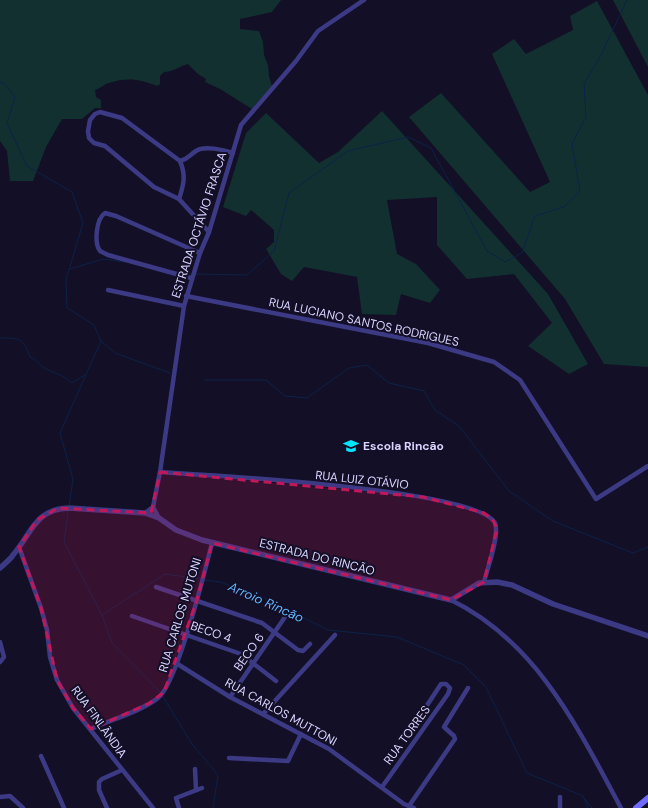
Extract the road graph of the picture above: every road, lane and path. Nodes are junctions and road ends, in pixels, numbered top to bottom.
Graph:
1 (364, 0) edge
2 (233, 153) junction
3 (180, 161) junction
4 (179, 199) junction
5 (209, 232) junction
6 (200, 253) junction
7 (192, 278) junction
8 (108, 290) dead end
9 (186, 296) junction
10 (184, 306) junction
11 (648, 466) edge
12 (160, 472) junction
13 (153, 507) junction
14 (145, 513) junction
15 (159, 518) junction
16 (212, 543) junction
17 (19, 547) junction
18 (0, 568) edge
19 (484, 582) junction
20 (156, 587) dead end
21 (197, 600) junction
22 (451, 600) junction
23 (132, 616) dead end
24 (285, 617) dead end
25 (275, 632) junction
26 (186, 634) junction
27 (335, 635) dead end
28 (648, 636) edge
29 (0, 642) edge
30 (310, 644) dead end
31 (0, 662) edge
32 (176, 663) junction
33 (254, 664) junction
34 (276, 681) dead end
35 (468, 688) dead end
36 (230, 697) junction
37 (422, 713) dead end
38 (263, 714) junction
39 (91, 729) junction
40 (302, 734) junction
41 (41, 756) dead end
42 (229, 758) dead end
43 (195, 769) dead end
44 (122, 770) junction
45 (382, 787) junction
46 (202, 788) dead end
47 (196, 790) junction
48 (0, 797) edge
49 (560, 797) dead end
50 (648, 798) edge
51 (645, 804) edge
52 (409, 806) junction
53 (23, 808) edge
54 (64, 808) edge
55 (107, 808) edge
56 (153, 808) edge
57 (179, 808) edge
58 (414, 808) edge
59 (560, 808) edge
60 (621, 808) edge
61 (636, 808) edge

1 - 2 street, ESTRADA OCTÁVIO FRASCA
2 - 3 street
2 - 5 street, ESTRADA OCTÁVIO FRASCA
3 - 4 street
3 - 4 street
4 - 5 street
5 - 6 street, ESTRADA OCTÁVIO FRASCA
6 - 7 street, ESTRADA OCTÁVIO FRASCA
6 - 7 street
7 - 9 street, ESTRADA OCTÁVIO FRASCA
8 - 10 street
9 - 10 street, ESTRADA OCTÁVIO FRASCA
9 - 11 street, RUA LUCIANO SANTOS RODRIGUES
10 - 12 street, ESTRADA OCTÁVIO FRASCA
12 - 13 street, ESTRADA OCTÁVIO FRASCA
12 - 19 street, RUA LUIZ OTÁVIO
13 - 14 street
13 - 15 street
14 - 15 street, ESTRADA DO RINCÃO
14 - 17 street, ESTRADA DO RINCÃO
15 - 16 street, ESTRADA DO RINCÃO
16 - 21 street, RUA CARLOS MUTONI
16 - 22 street, ESTRADA DO RINCÃO
17 - 18 street, ESTRADA DO RINCÃO
17 - 39 street, RUA FINLÂNDIA
19 - 22 street
19 - 28 street
20 - 21 street
21 - 25 street
21 - 26 street, RUA CARLOS MUTONI
22 - 60 street
23 - 26 street, BECO 4
24 - 25 street, BECO 6
25 - 30 street
25 - 33 street, BECO 6
26 - 32 street, RUA CARLOS MUTONI
26 - 33 street, BECO 4
27 - 38 street
29 - 31 street
32 - 36 street, RUA CARLOS MUTTONI
32 - 39 street, RUA CARLOS MUTONI
33 - 34 street, BECO 4
33 - 36 street, BECO 6
35 - 52 street
36 - 38 street, RUA CARLOS MUTTONI
37 - 45 street, RUA TORRES
38 - 40 street, RUA CARLOS MUTTONI
39 - 44 street, RUA FINLÂNDIA
40 - 42 street
40 - 45 street, RUA CARLOS MUTTONI
41 - 54 street
43 - 47 street
44 - 55 street
44 - 56 street, RUA FINLÂNDIA
45 - 52 street, RUA CARLOS MUTTONI
46 - 47 street
47 - 57 street
48 - 53 street
49 - 59 street
50 - 51 main road
51 - 61 main road
52 - 58 street, RUA CARLOS MUTTONI

